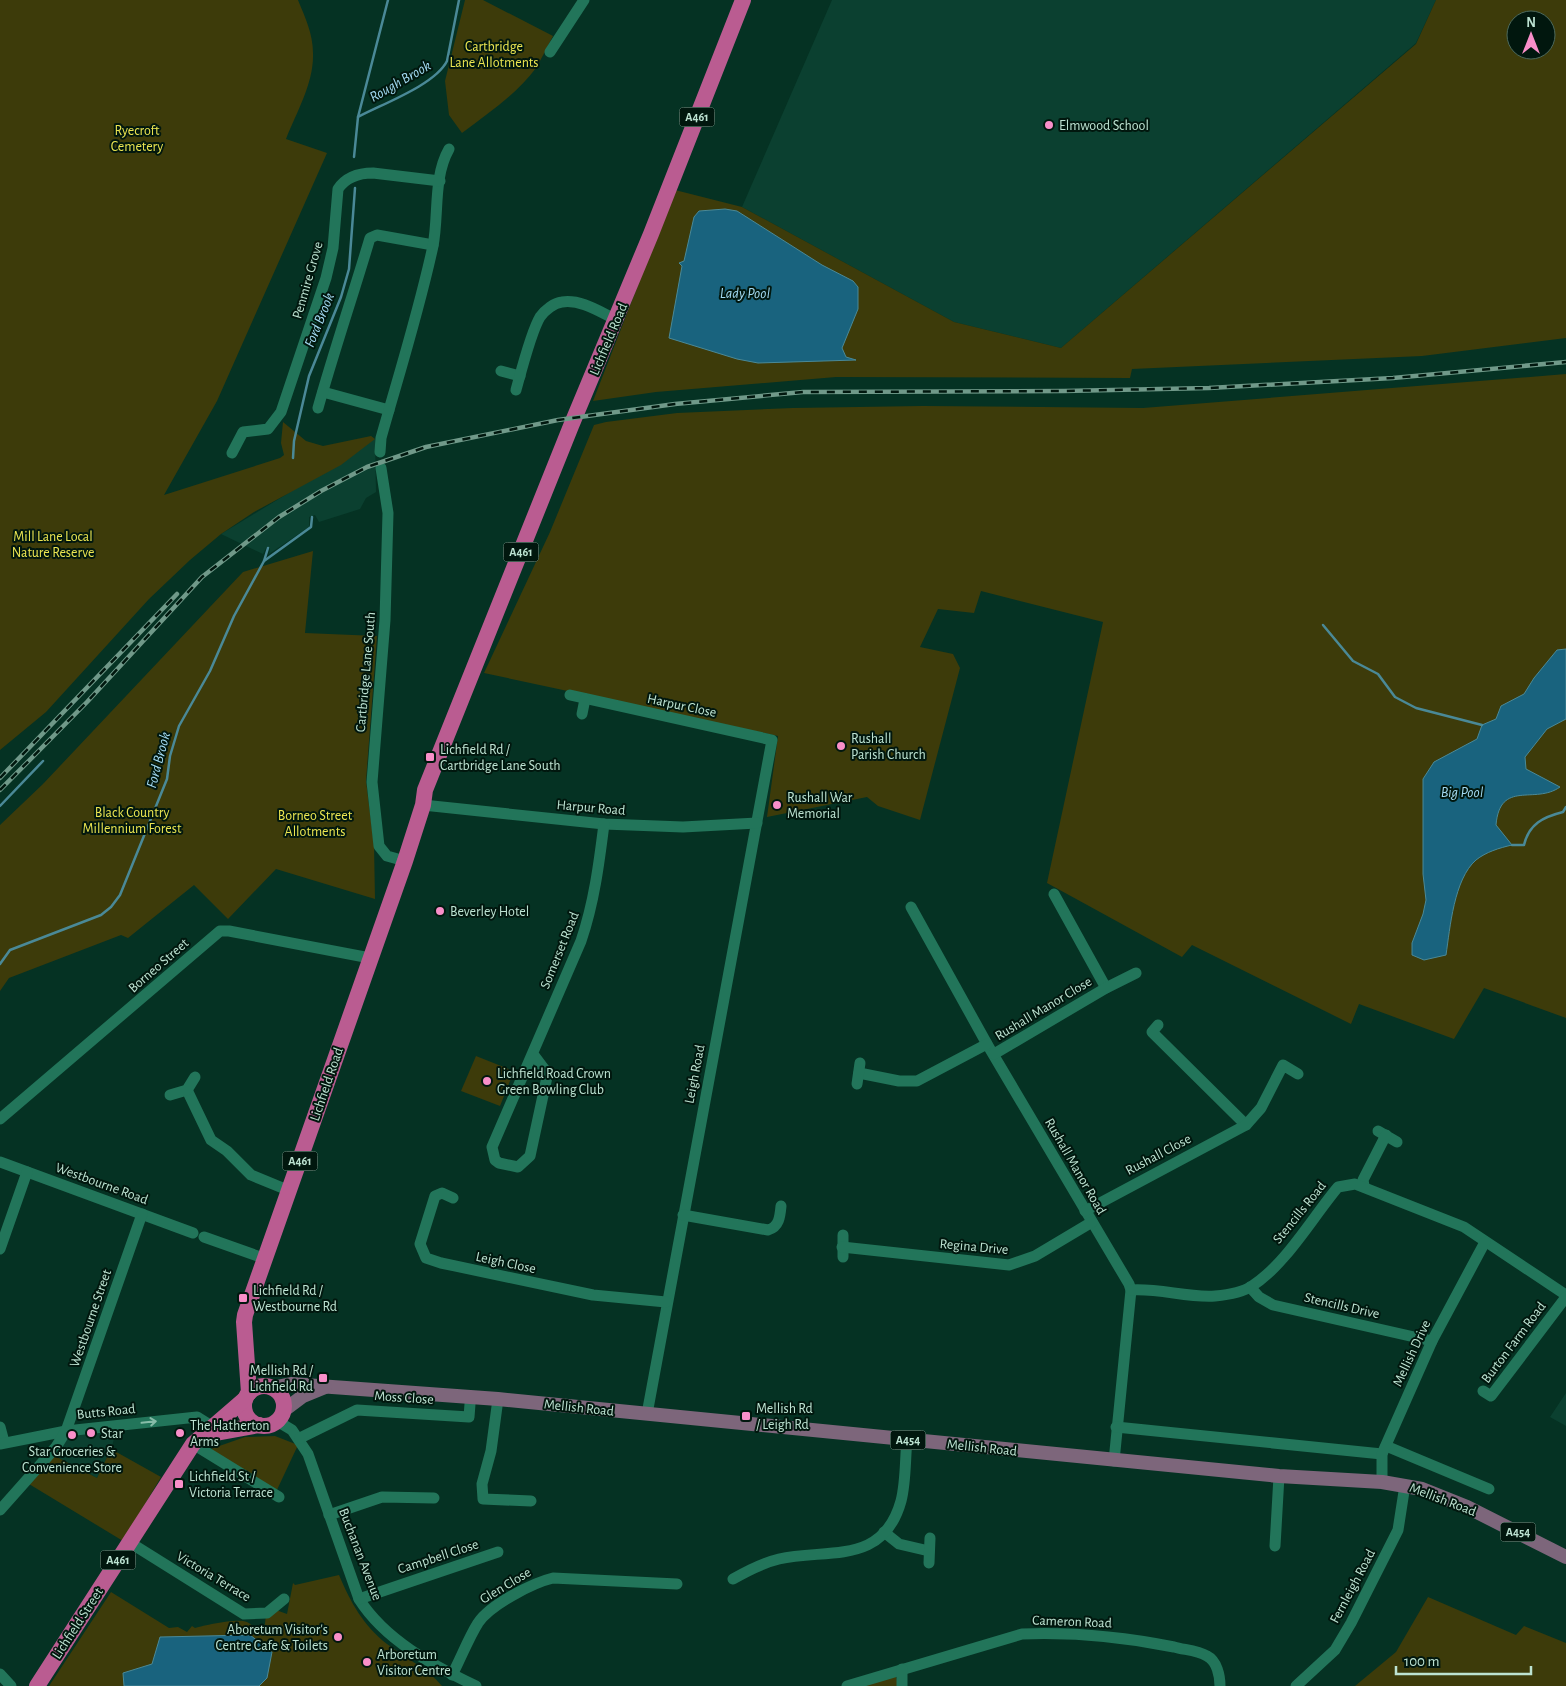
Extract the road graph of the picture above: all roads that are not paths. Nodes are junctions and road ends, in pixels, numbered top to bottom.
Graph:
1 (584, 0) edge
2 (743, 0) edge
3 (550, 52) dead end
4 (449, 149) dead end
5 (440, 181) junction
6 (433, 245) junction
7 (617, 320) junction
8 (501, 372) dead end
9 (520, 376) junction
10 (516, 390) dead end
11 (322, 392) junction
12 (318, 408) dead end
13 (389, 410) junction
14 (380, 452) dead end
15 (232, 453) dead end
16 (381, 468) dead end
17 (570, 695) dead end
18 (585, 699) junction
19 (582, 714) dead end
20 (772, 740) joint
21 (424, 805) junction
22 (757, 823) junction
23 (604, 824) junction
24 (405, 861) junction
25 (1054, 894) dead end
26 (911, 907) dead end
27 (370, 958) junction
28 (1136, 973) dead end
29 (1106, 988) junction
30 (1158, 1025) dead end
31 (987, 1044) junction
32 (533, 1054) junction
33 (994, 1054) junction
34 (858, 1074) dead end
35 (1298, 1074) dead end
36 (195, 1077) dead end
37 (187, 1090) junction
38 (170, 1095) dead end
39 (0, 1119) edge
40 (1246, 1125) junction
41 (1397, 1142) dead end
42 (0, 1162) edge
43 (27, 1172) junction
44 (1364, 1186) junction
45 (290, 1191) junction
46 (453, 1198) dead end
47 (779, 1208) dead end
48 (1085, 1211) junction
49 (142, 1214) junction
50 (683, 1214) junction
51 (1092, 1222) junction
52 (193, 1233) dead end
53 (204, 1237) dead end
54 (1485, 1242) junction
55 (843, 1246) dead end
56 (0, 1250) edge
57 (266, 1259) junction
58 (1250, 1287) junction
59 (1131, 1290) junction
60 (1566, 1296) edge
61 (666, 1302) junction
62 (1432, 1341) junction
63 (328, 1386) junction
64 (1483, 1391) dead end
65 (257, 1392) junction
66 (498, 1399) junction
67 (470, 1404) dead end
68 (647, 1414) junction
69 (280, 1416) junction
70 (259, 1425) junction
71 (0, 1427) edge
72 (1116, 1427) junction
73 (66, 1431) junction
74 (202, 1435) junction
75 (300, 1438) junction
76 (907, 1440) junction
77 (2, 1443) edge
78 (1384, 1450) junction
79 (1114, 1461) junction
80 (1279, 1476) junction
81 (1382, 1482) junction
82 (1405, 1484) junction
83 (1489, 1489) dead end
84 (279, 1497) dead end
85 (434, 1498) dead end
86 (531, 1501) dead end
87 (0, 1510) edge
88 (329, 1514) junction
89 (884, 1532) junction
90 (930, 1538) dead end
91 (129, 1542) junction
92 (1275, 1546) dead end
93 (929, 1550) junction
94 (1560, 1551) edge
95 (498, 1552) dead end
96 (1566, 1557) edge
97 (929, 1563) dead end
98 (733, 1579) dead end
99 (672, 1581) dead end
100 (284, 1598) dead end
101 (359, 1598) junction
102 (902, 1669) junction
103 (0, 1674) edge
104 (452, 1675) junction
105 (11, 1686) edge
106 (37, 1686) edge
107 (476, 1686) edge
108 (847, 1686) edge
109 (902, 1686) edge
110 (1220, 1686) edge
111 (1296, 1686) edge

1 - 3 street
2 - 7 highway, Lichfield Road / A461
4 - 5 street
5 - 6 street
5 - 15 street, Penmire Grove
6 - 11 street
6 - 13 street
7 - 9 street
7 - 21 highway, Lichfield Road / A461
8 - 9 street
9 - 10 street
11 - 12 street
11 - 13 street
13 - 14 street
16 - 24 street, Cartbridge Lane South
17 - 18 street, Harpur Close
18 - 19 street
18 - 20 street, Harpur Close
20 - 22 street, Leigh Road
21 - 23 street, Harpur Road
21 - 24 highway, Lichfield Road / A461
22 - 23 street, Harpur Road
22 - 50 street, Leigh Road
23 - 32 street, Somerset Road
24 - 27 highway, Lichfield Road / A461
25 - 29 street, Rushall Manor Close
26 - 31 street, Rushall Manor Road
27 - 39 street, Borneo Street
27 - 45 highway, Lichfield Road / A461
28 - 29 street, Rushall Manor Close
29 - 33 street, Rushall Manor Close
30 - 40 street
31 - 33 street, Rushall Manor Road
31 - 34 street
32 - 32 street, Somerset Road
33 - 48 street, Rushall Manor Road
35 - 40 street, Rushall Close
36 - 37 street
37 - 38 street
37 - 45 street
40 - 48 street, Rushall Close
41 - 44 street
42 - 43 street, Westbourne Road
43 - 49 street, Westbourne Road
43 - 56 street
44 - 54 street, Stencills Road
44 - 58 street, Stencills Road
45 - 57 highway, Lichfield Road / A461
46 - 61 street, Leigh Close
47 - 50 street
48 - 51 street, Rushall Manor Road
49 - 52 street, Westbourne Road
49 - 73 street, Westbourne Street
50 - 61 street, Leigh Road
51 - 55 street, Regina Drive
51 - 59 street, Rushall Manor Road
53 - 57 street
54 - 60 street, Stencills Road
54 - 62 street, Mellish Drive
57 - 65 highway, Lichfield Road / A461
58 - 59 street, Stencills Road
58 - 62 street, Stencills Drive
59 - 72 street
60 - 64 street, Burton Farm Road
61 - 68 street, Leigh Road
62 - 78 street, Mellish Drive
63 - 65 main road, Mellish Road / A454
63 - 66 main road, Mellish Road / A454
63 - 69 main road, Mellish Road / A454
65 - 69 highway
65 - 70 highway
65 - 74 highway, Lichfield Street / A461
66 - 68 main road, Mellish Road / A454
66 - 86 street
67 - 75 street, Moss Close
68 - 76 main road, Mellish Road / A454
69 - 70 highway
69 - 75 street, Buchanan Avenue
70 - 74 highway
71 - 77 street
72 - 78 street
72 - 79 street
73 -> 74 street, Butts Road
73 - 77 street, Butts Road
73 - 87 street, Westbourne Street
74 - 84 street, Butts Road
74 - 91 highway, Lichfield Street / A461
75 - 88 street, Buchanan Avenue
76 - 79 main road, Mellish Road / A454
76 - 89 street
78 - 81 street, Mellish Drive
78 - 83 street
79 - 80 main road, Mellish Road / A454
80 - 81 main road, Mellish Road / A454
80 - 92 street
81 - 82 main road, Mellish Road / A454
82 - 94 main road, Mellish Road / A454
82 - 111 street, Fernleigh Road
85 - 88 street
88 - 101 street, Buchanan Avenue
89 - 93 street
89 - 98 street
90 - 93 street
91 - 100 street, Victoria Terrace
91 - 106 highway, Lichfield Street / A461
93 - 97 street
94 - 96 main road, A454
95 - 101 street, Campbell Close
99 - 104 street, Glen Close
101 - 104 street, Buchanan Avenue
102 - 108 street, Cameron Road
102 - 109 street
102 - 110 street, Cameron Road
103 - 105 street
104 - 107 street, Buchanan Avenue

